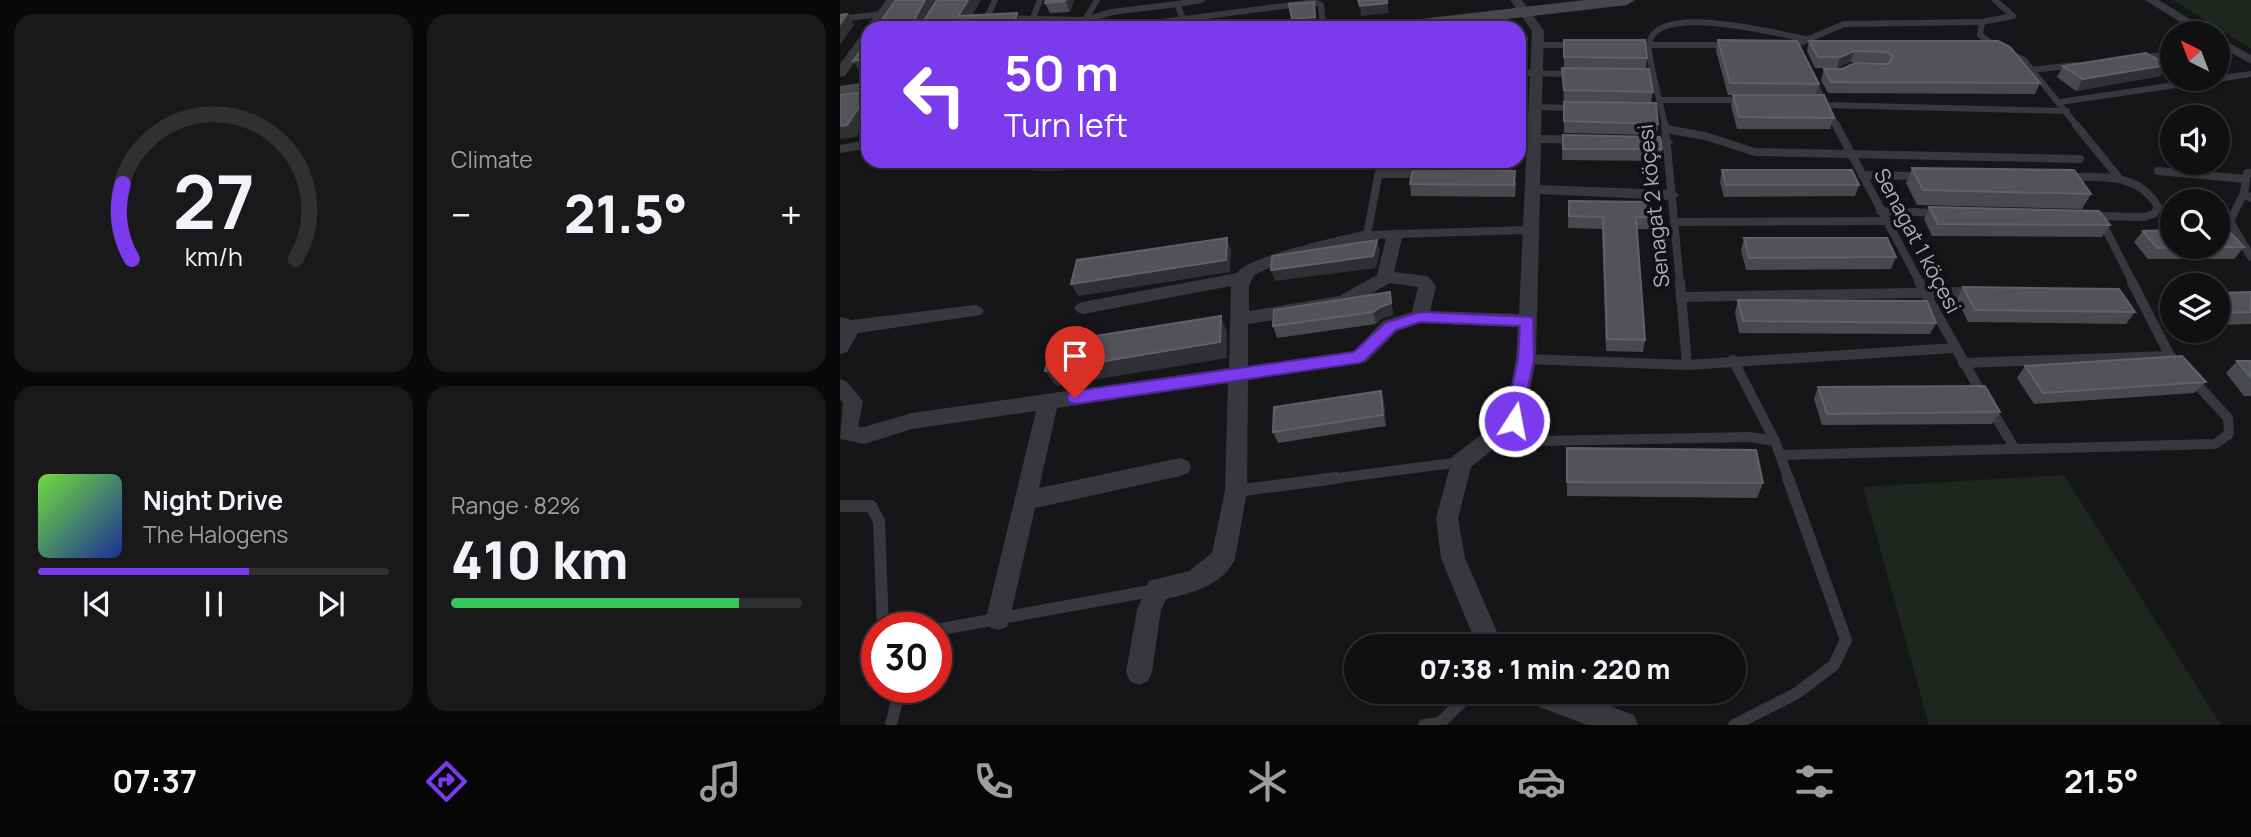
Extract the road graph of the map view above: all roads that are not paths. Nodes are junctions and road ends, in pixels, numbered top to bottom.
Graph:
1 (892, 0) edge
2 (995, 0) edge
3 (1040, 0) edge
4 (1097, 0) edge
5 (1202, 0) edge
6 (1627, 0) edge
7 (1995, 0) edge
8 (2151, 0) edge
9 (1177, 4) junction
10 (1521, 6) edge
11 (882, 14) junction
12 (1033, 18) junction
13 (840, 19) edge
14 (1184, 19) junction
15 (1085, 20) junction
16 (877, 21) edge
17 (1048, 21) edge
18 (1076, 21) edge
19 (1169, 21) edge
20 (1322, 21) edge
21 (1429, 21) edge
22 (2186, 21) edge
23 (1982, 22) junction
24 (1801, 42) junction
25 (861, 44) edge
26 (1537, 45) junction
27 (1579, 45) edge
28 (1635, 45) edge
29 (1648, 45) junction
30 (1742, 45) edge
31 (1783, 45) edge
32 (2230, 52) edge
33 (1801, 54) edge
34 (2158, 56) edge
35 (2132, 59) edge
36 (2251, 61) edge
37 (2082, 64) edge
38 (2031, 70) junction
39 (840, 73) edge
40 (1527, 73) edge
41 (1589, 74) edge
42 (2251, 74) edge
43 (1642, 75) edge
44 (1655, 75) junction
45 (1822, 75) edge
46 (2230, 76) edge
47 (2160, 86) edge
48 (861, 89) edge
49 (840, 92) edge
50 (1660, 100) junction
51 (1755, 100) edge
52 (1810, 101) edge
53 (2060, 102) junction
54 (1825, 103) junction
55 (1535, 107) junction
56 (1586, 108) edge
57 (1649, 109) edge
58 (1662, 109) junction
59 (2067, 111) junction
60 (1666, 136) junction
61 (1600, 140) edge
62 (1627, 141) edge
63 (1529, 142) edge
64 (861, 146) edge
65 (840, 149) edge
66 (1852, 156) junction
67 (2080, 159) dead end
68 (1379, 168) edge
69 (2158, 171) dead end
70 (1378, 174) junction
71 (1434, 175) edge
72 (1862, 175) junction
73 (1930, 176) edge
74 (2248, 176) edge
75 (2051, 177) edge
76 (2119, 178) junction
77 (1527, 180) junction
78 (1672, 195) junction
79 (2248, 195) edge
80 (1880, 211) junction
81 (1948, 213) edge
82 (2085, 216) edge
83 (2099, 216) junction
84 (1885, 221) junction
85 (1674, 222) junction
86 (1530, 230) junction
87 (1395, 234) junction
88 (1367, 235) junction
89 (2251, 257) edge
90 (1387, 277) junction
91 (1244, 278) junction
92 (1923, 291) junction
93 (1977, 292) edge
94 (2126, 294) edge
95 (2139, 295) junction
96 (1681, 297) junction
97 (1083, 307) dead end
98 (975, 311) dead end
99 (1420, 317) junction
100 (1240, 319) junction
101 (1527, 321) junction
102 (846, 326) edge
103 (840, 347) edge
104 (1955, 348) junction
105 (2170, 356) junction
106 (1526, 359) junction
107 (1733, 360) junction
108 (1963, 363) junction
109 (1687, 365) junction
110 (1240, 374) junction
111 (840, 387) edge
112 (1048, 402) junction
113 (1514, 421) junction
114 (1775, 441) junction
115 (2015, 449) junction
116 (1781, 455) junction
117 (1461, 463) junction
118 (1180, 467) dead end
119 (1236, 491) junction
120 (1025, 501) junction
121 (840, 506) edge
122 (1158, 589) junction
123 (882, 612) edge
124 (998, 618) junction
125 (952, 627) edge
126 (1485, 634) edge
127 (1139, 672) dead end
128 (896, 703) edge
129 (1460, 704) edge
130 (1566, 704) edge
131 (891, 725) edge
132 (1424, 725) edge
133 (1625, 725) edge
134 (1734, 725) edge

1 - 11 street
2 - 12 lane
3 - 12 lane
4 - 15 lane
5 - 9 lane
6 - 10 main road
7 - 23 lane
8 - 22 street
9 - 14 lane
9 - 15 lane
10 - 21 main road
10 - 26 street
11 - 13 lane
11 - 16 street
12 - 17 lane
14 - 19 lane
14 - 20 lane
15 - 18 lane
23 - 24 lane
23 - 38 lane
24 - 29 lane
24 - 31 lane
24 - 33 lane
25 - 39 street
26 - 27 lane
26 - 40 street
28 - 29 lane
29 - 30 lane
29 - 44 lane, Senagat 2 köçesi
32 - 36 street
34 - 35 lane
37 - 38 lane
38 - 53 lane
40 - 41 lane
40 - 55 street
42 - 46 lane
43 - 44 lane
44 - 50 lane, Senagat 2 köçesi
45 - 54 lane, Senagat 1 köçesi
47 - 53 lane
48 - 49 main road
50 - 51 lane
50 - 58 lane, Senagat 2 köçesi
52 - 54 lane
53 - 59 lane
54 - 59 lane
54 - 66 lane, Senagat 1 köçesi
55 - 56 lane
55 - 63 street
57 - 58 lane
58 - 60 lane, Senagat 2 köçesi
59 - 76 lane
60 - 62 street
60 - 66 lane
60 - 78 lane, Senagat 2 köçesi
61 - 63 street
63 - 77 street
64 - 65 lane
66 - 67 lane
66 - 72 lane, Senagat 1 köçesi
68 - 70 lane
69 - 74 lane
70 - 71 lane
70 - 88 lane
72 - 73 lane
72 - 80 lane, Senagat 1 köçesi
74 - 79 lane
75 - 76 lane
76 - 83 lane
77 - 78 street
77 - 86 street
78 - 85 lane, Senagat 2 köçesi
79 - 89 lane
80 - 81 lane
80 - 84 lane, Senagat 1 köçesi
82 - 83 lane
83 - 95 lane
84 - 85 lane
84 - 92 lane, Senagat 1 köçesi
85 - 96 lane, Senagat 2 köçesi
86 - 87 lane
86 - 101 street
87 - 88 lane
87 - 90 street
88 - 91 street
90 - 99 street
90 - 100 street
91 - 97 street
91 - 100 street
92 - 93 lane
92 - 96 lane
92 - 104 lane, Senagat 1 köçesi
94 - 95 lane
95 - 105 lane
96 - 109 lane, Senagat 2 köçesi
98 - 102 street
99 - 101 street
99 - 110 street
100 - 110 street
101 - 106 street
102 - 103 street
104 - 107 lane
104 - 108 lane, Senagat 1 köçesi
105 - 108 lane
105 - 115 lane
106 - 109 lane
106 - 113 street
107 - 109 lane
107 - 114 lane
108 - 115 lane, Senagat 1 köçesi
110 - 112 street
110 - 119 street
111 - 112 street
112 - 120 street
113 - 114 lane
113 - 117 street
114 - 116 lane
115 - 116 lane
116 - 134 lane
117 - 119 lane
117 - 126 street
118 - 120 street
119 - 122 street
120 - 124 street
121 - 123 lane
122 - 124 lane
122 - 127 street
124 - 125 lane
128 - 131 lane
129 - 132 lane
130 - 133 street

